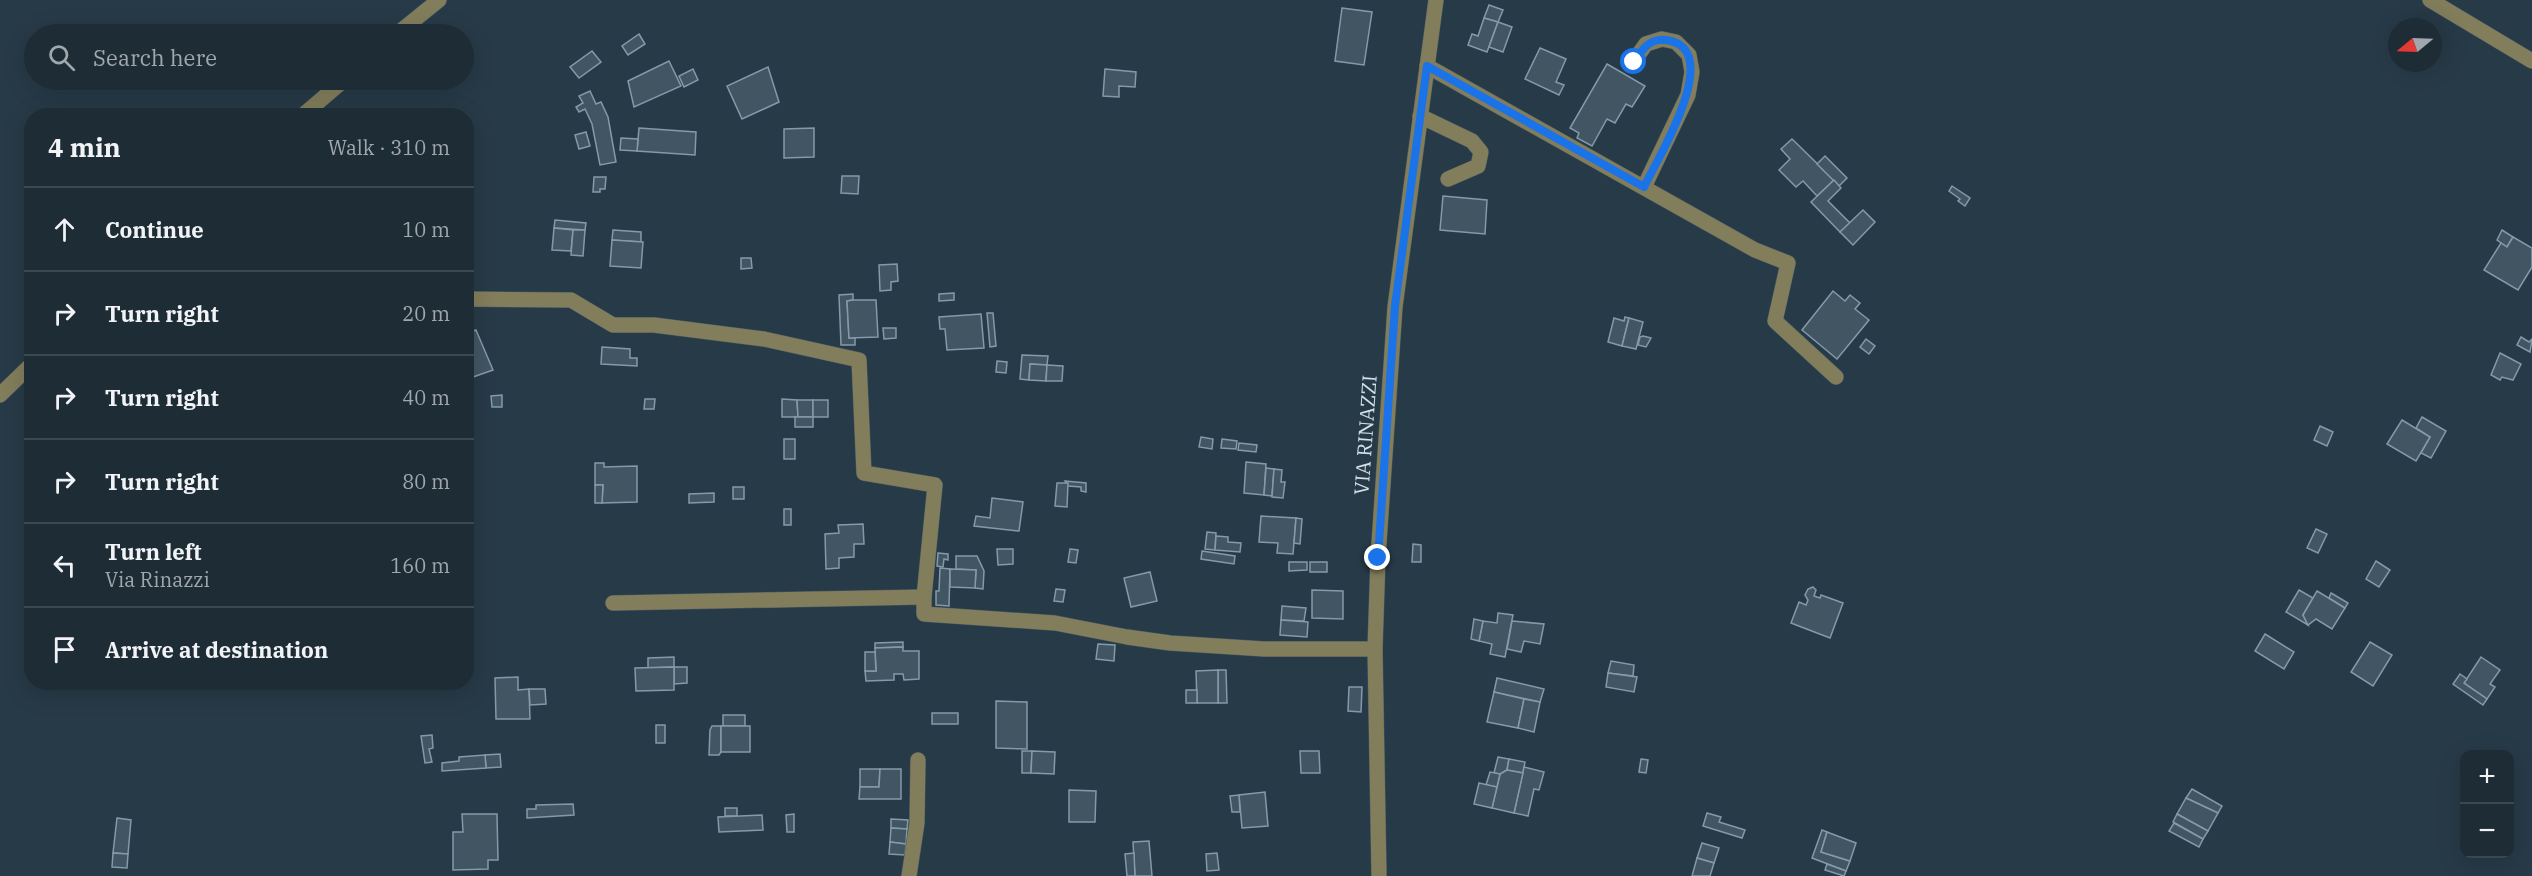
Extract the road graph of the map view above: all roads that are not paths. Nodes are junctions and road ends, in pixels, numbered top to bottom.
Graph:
1 (439, 0) edge
2 (1436, 0) edge
3 (2430, 0) edge
4 (409, 24) edge
5 (2532, 61) edge
6 (1634, 62) dead end
7 (1427, 66) junction
8 (332, 90) edge
9 (311, 108) edge
10 (1420, 116) junction
11 (1448, 179) dead end
12 (1644, 187) junction
13 (474, 299) edge
14 (24, 372) edge
15 (1836, 377) dead end
16 (0, 395) edge
17 (924, 597) junction
18 (613, 603) dead end
19 (1375, 649) junction
20 (918, 760) dead end
21 (909, 876) edge
22 (1379, 876) edge

1 - 4 street
2 - 7 street, VIA RINAZZI
3 - 5 street
6 - 12 street
7 - 10 street, VIA RINAZZI
7 - 12 street
8 - 9 street
10 - 11 street
10 - 19 street, VIA RINAZZI
12 - 15 street
13 - 17 street
14 - 16 street
17 - 18 street
17 - 19 street
19 - 22 street, VIA RINAZZI
20 - 21 street

